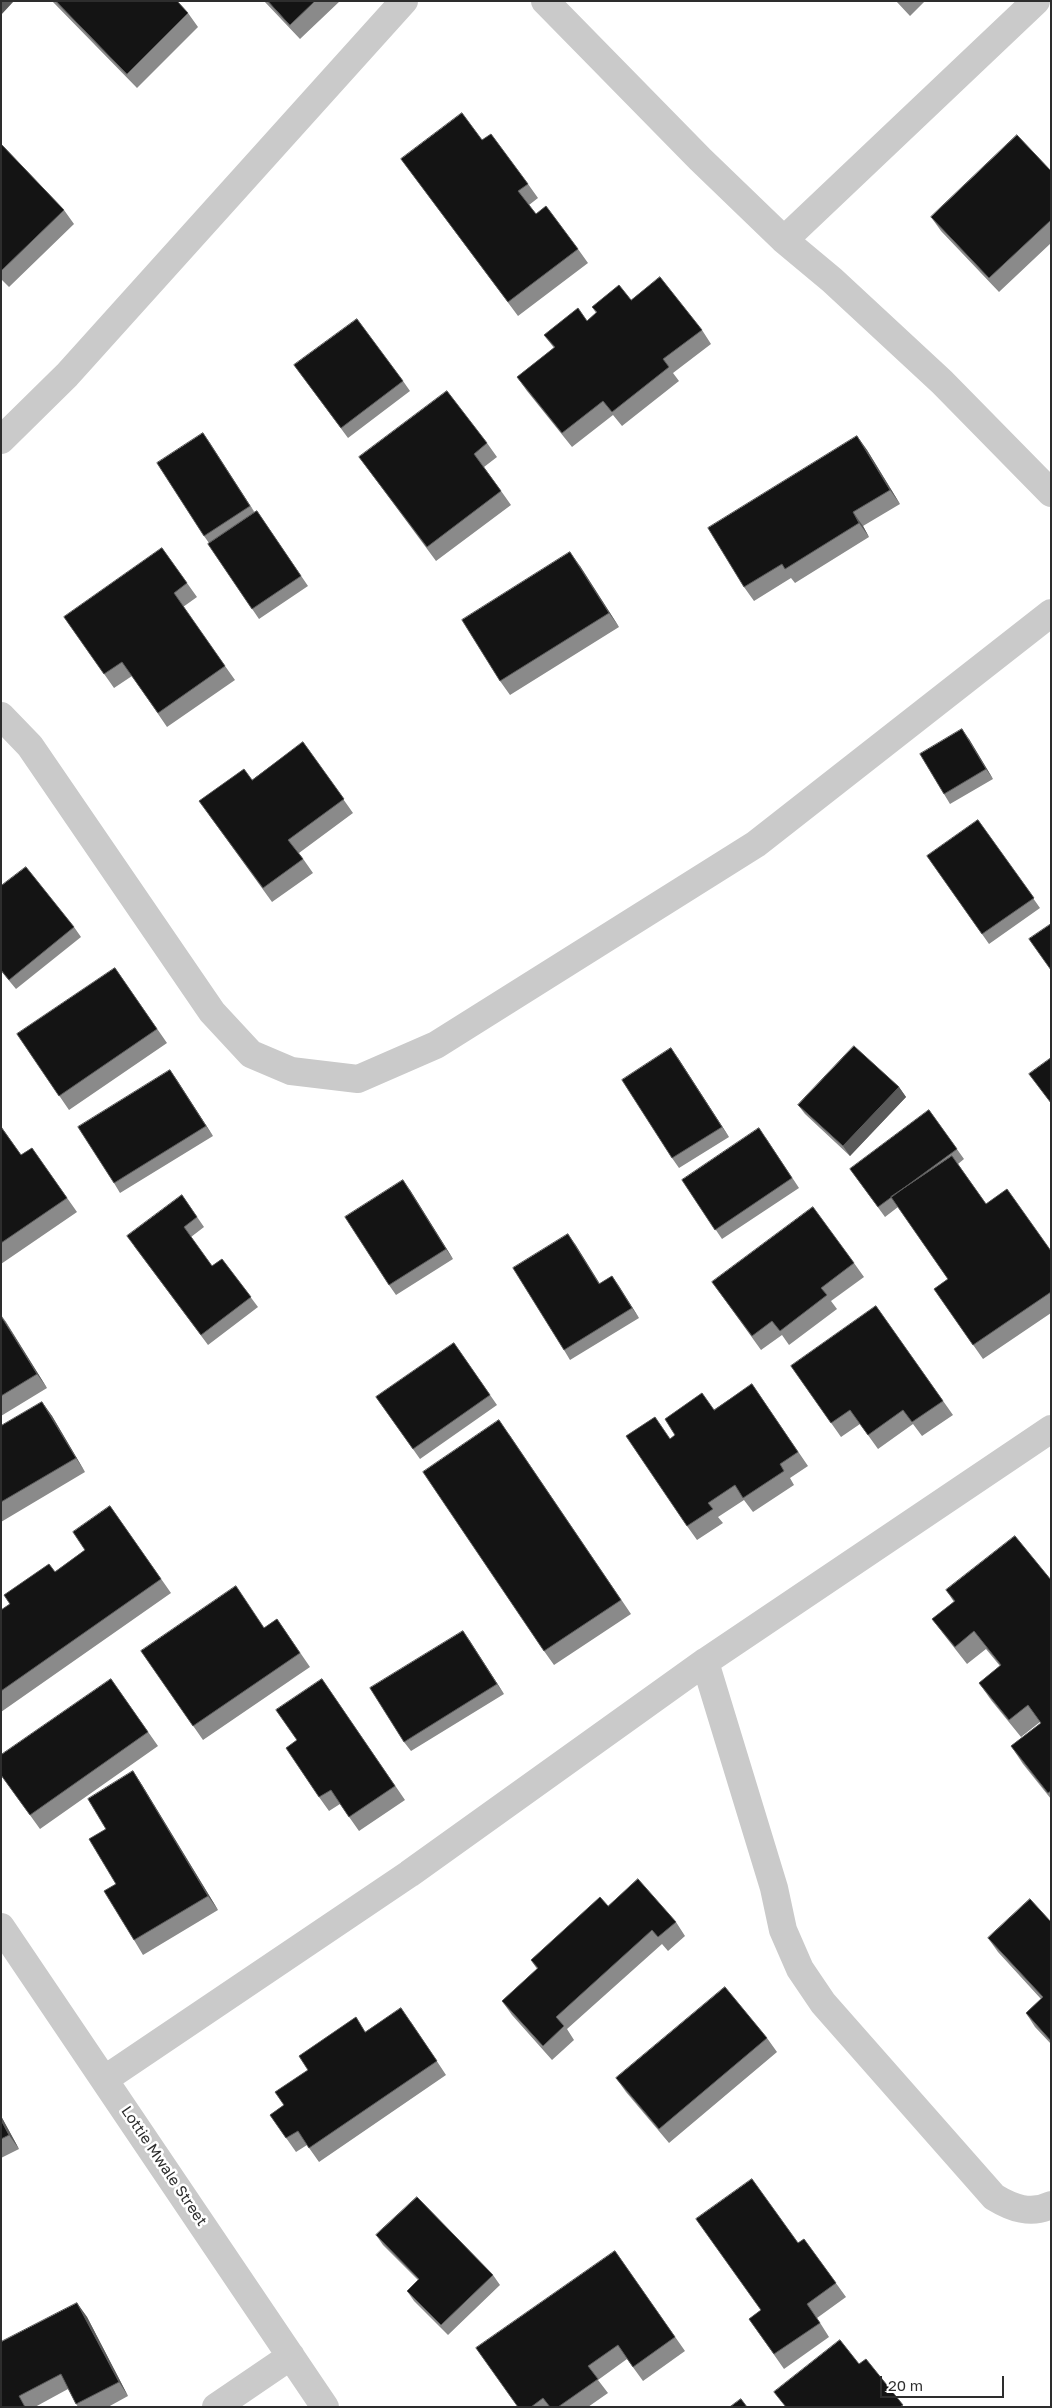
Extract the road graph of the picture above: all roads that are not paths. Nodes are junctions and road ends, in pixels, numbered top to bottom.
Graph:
1 (404, 1) edge
2 (545, 1) edge
3 (1036, 1) edge
4 (784, 240) junction
5 (1, 440) edge
6 (1051, 493) edge
7 (1051, 612) edge
8 (1, 716) edge
9 (1051, 1429) edge
10 (705, 1662) junction
11 (1, 1927) edge
12 (105, 2078) junction
13 (1051, 2205) edge
14 (291, 2356) junction
15 (216, 2407) edge
16 (325, 2407) edge

1 - 5 street
2 - 4 street
3 - 4 street
4 - 6 street
7 - 8 street
9 - 10 street
10 - 12 street
10 - 13 street
11 - 12 street, Lottie Mwale Street
12 - 14 street, Lottie Mwale Street
14 - 15 street
14 - 16 street, Lottie Mwale Street

